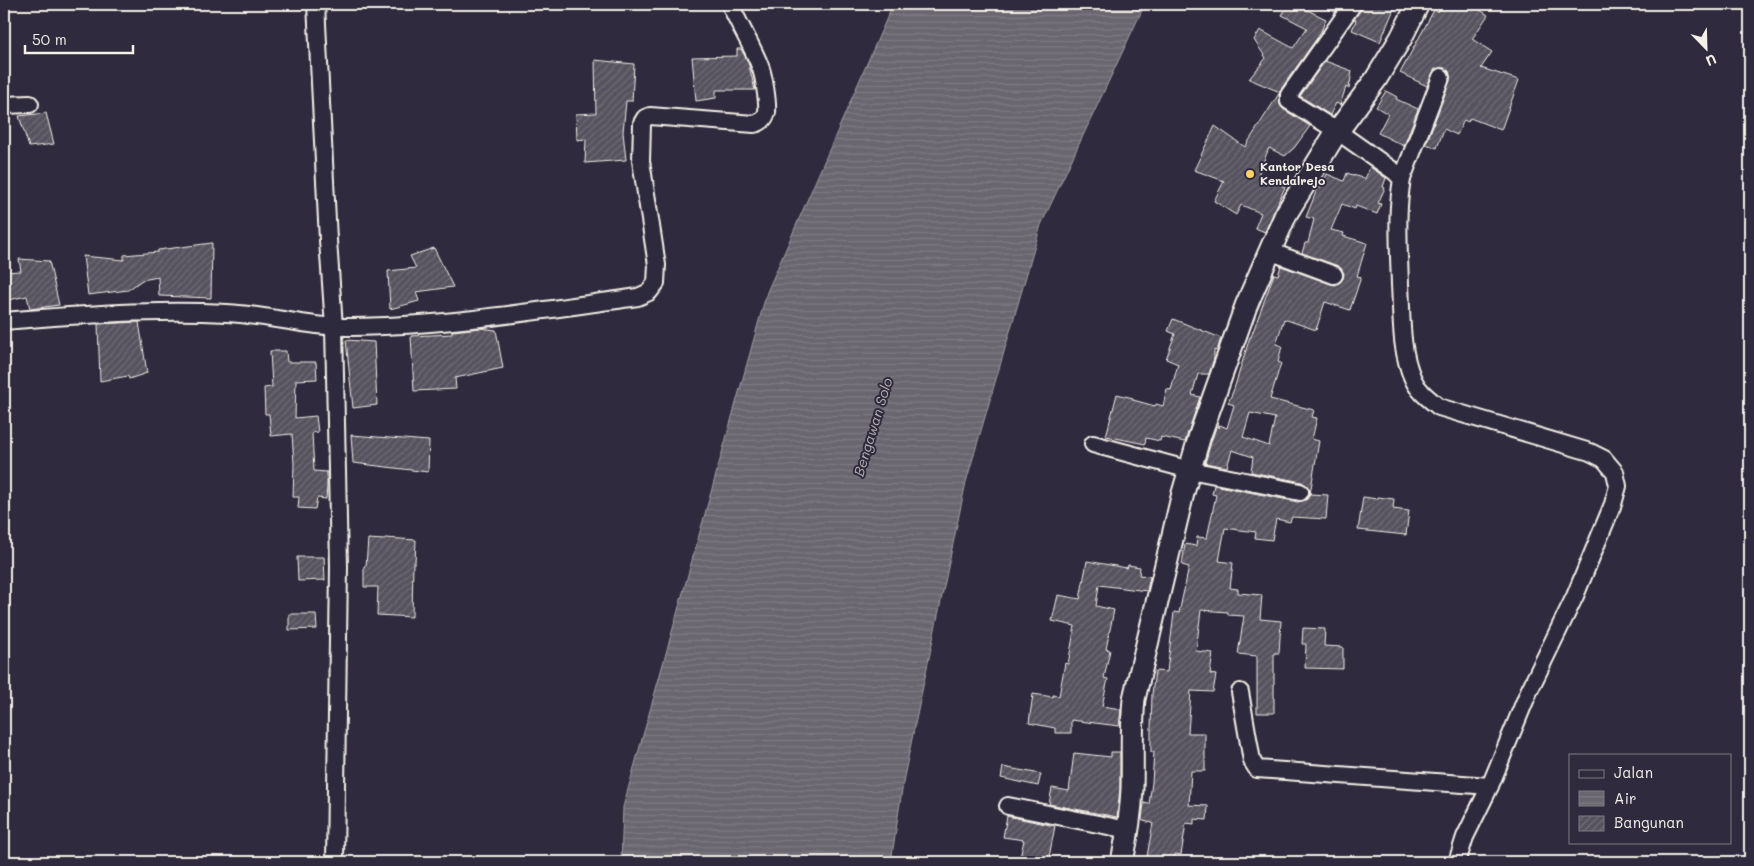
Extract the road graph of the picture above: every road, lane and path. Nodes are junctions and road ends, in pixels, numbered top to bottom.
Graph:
1 (316, 4) edge
2 (730, 4) edge
3 (1353, 4) edge
4 (1418, 4) edge
5 (1441, 77) dead end
6 (30, 104) dead end
7 (4, 105) edge
8 (1337, 131) junction
9 (1402, 179) junction
10 (1269, 252) junction
11 (1334, 275) dead end
12 (4, 321) edge
13 (334, 327) junction
14 (1093, 444) dead end
15 (1190, 470) junction
16 (1300, 492) dead end
17 (1240, 692) dead end
18 (1490, 786) junction
19 (1008, 806) dead end
20 (1128, 830) junction
21 (335, 862) edge
22 (1122, 862) edge
23 (1458, 862) edge

1 - 13 street
2 - 13 street
3 - 8 street
4 - 8 street
5 - 9 street
6 - 7 street
8 - 9 street
8 - 10 street
9 - 18 street
10 - 11 street
10 - 15 street
12 - 13 street
13 - 21 street
14 - 15 street
15 - 16 street
15 - 20 street
17 - 18 street
18 - 23 street
19 - 20 street
20 - 22 street

